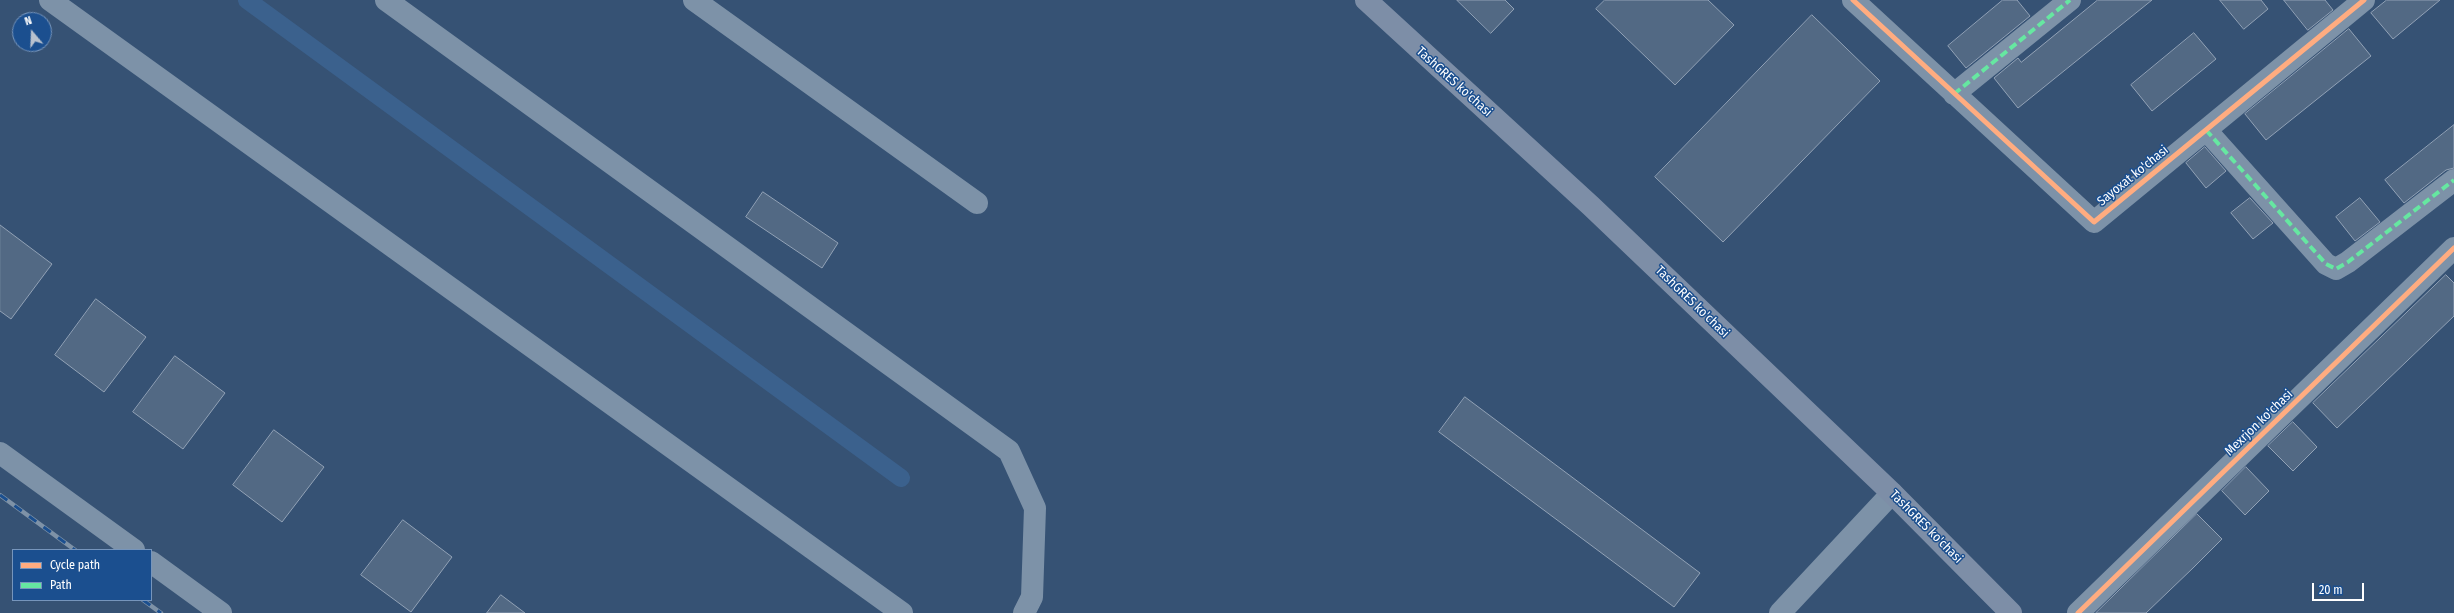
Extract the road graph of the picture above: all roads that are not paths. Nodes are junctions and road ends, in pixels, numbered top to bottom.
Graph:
1 (50, 0) edge
2 (386, 0) edge
3 (694, 0) edge
4 (1366, 0) edge
5 (1853, 0) edge
6 (2070, 0) edge
7 (2364, 0) edge
8 (1954, 94) junction
9 (2206, 130) junction
10 (2454, 180) edge
11 (976, 203) dead end
12 (2454, 248) edge
13 (0, 453) edge
14 (1892, 493) junction
15 (133, 549) edge
16 (152, 563) edge
17 (221, 613) edge
18 (902, 613) edge
19 (1024, 613) edge
20 (1780, 613) edge
21 (2010, 613) edge
22 (2078, 613) edge

1 - 18 street
2 - 19 street
3 - 11 street
4 - 14 main road, TashGRES ko'chasi
5 - 8 street, Sayoxat ko'chasi
6 - 8 street
7 - 9 street, Sayoxat ko'chasi
8 - 9 street, Sayoxat ko'chasi
9 - 10 street
12 - 22 street, Mexrjon ko'chasi
13 - 15 street
14 - 20 street
14 - 21 main road, TashGRES ko'chasi
16 - 17 street

